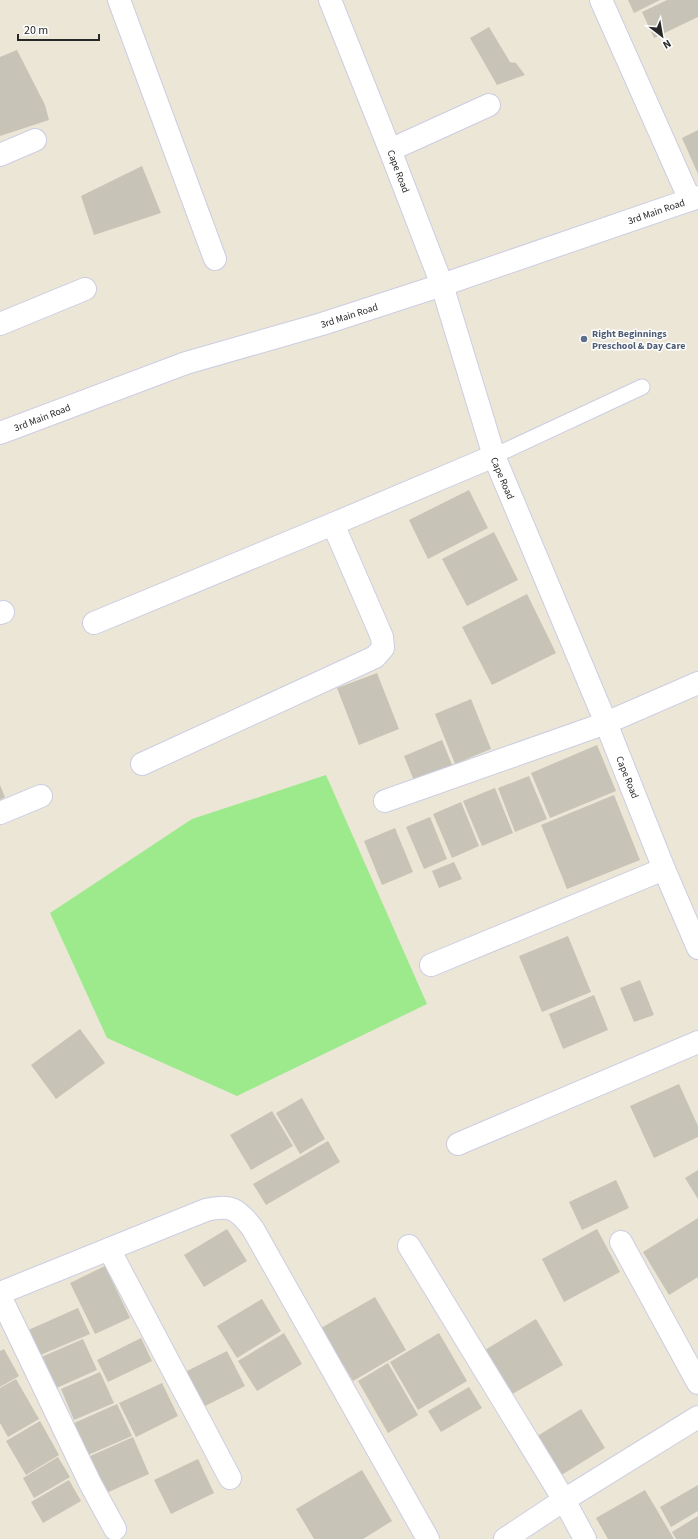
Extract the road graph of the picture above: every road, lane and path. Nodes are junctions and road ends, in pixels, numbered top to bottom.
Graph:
1 (119, 0) edge
2 (330, 0) edge
3 (601, 0) edge
4 (489, 105) dead end
5 (35, 140) dead end
6 (390, 150) junction
7 (0, 155) edge
8 (694, 198) edge
9 (215, 259) dead end
10 (442, 285) junction
11 (85, 289) dead end
12 (0, 324) edge
13 (642, 387) dead end
14 (0, 433) edge
15 (494, 456) junction
16 (333, 524) junction
17 (94, 623) dead end
18 (698, 683) edge
19 (606, 723) junction
20 (142, 764) dead end
21 (41, 796) dead end
22 (385, 801) dead end
23 (0, 813) edge
24 (664, 870) junction
25 (698, 948) edge
26 (431, 965) dead end
27 (698, 1042) edge
28 (458, 1144) dead end
29 (621, 1242) dead end
30 (409, 1246) dead end
31 (109, 1249) junction
32 (0, 1293) edge
33 (0, 1296) edge
34 (698, 1383) edge
35 (698, 1417) edge
36 (230, 1478) dead end
37 (564, 1500) junction
38 (115, 1529) dead end
39 (428, 1539) edge
40 (505, 1539) edge
41 (586, 1539) edge

1 - 9 street
2 - 6 street, Cape Road
3 - 8 street
4 - 6 street
5 - 7 street
6 - 10 street, Cape Road
8 - 10 street, 3rd Main Road
10 - 14 street, 3rd Main Road
10 - 15 street, Cape Road
11 - 12 street
13 - 15 lane
15 - 16 street
15 - 19 street, Cape Road
16 - 17 street
16 - 20 street
18 - 19 street
19 - 22 street
19 - 24 street, Cape Road
21 - 23 street
24 - 25 street, Cape Road
24 - 26 street
27 - 28 street
29 - 34 street
30 - 37 street
31 - 32 street
31 - 36 street
31 - 39 street
33 - 38 street
35 - 37 street
37 - 40 street
37 - 41 street

